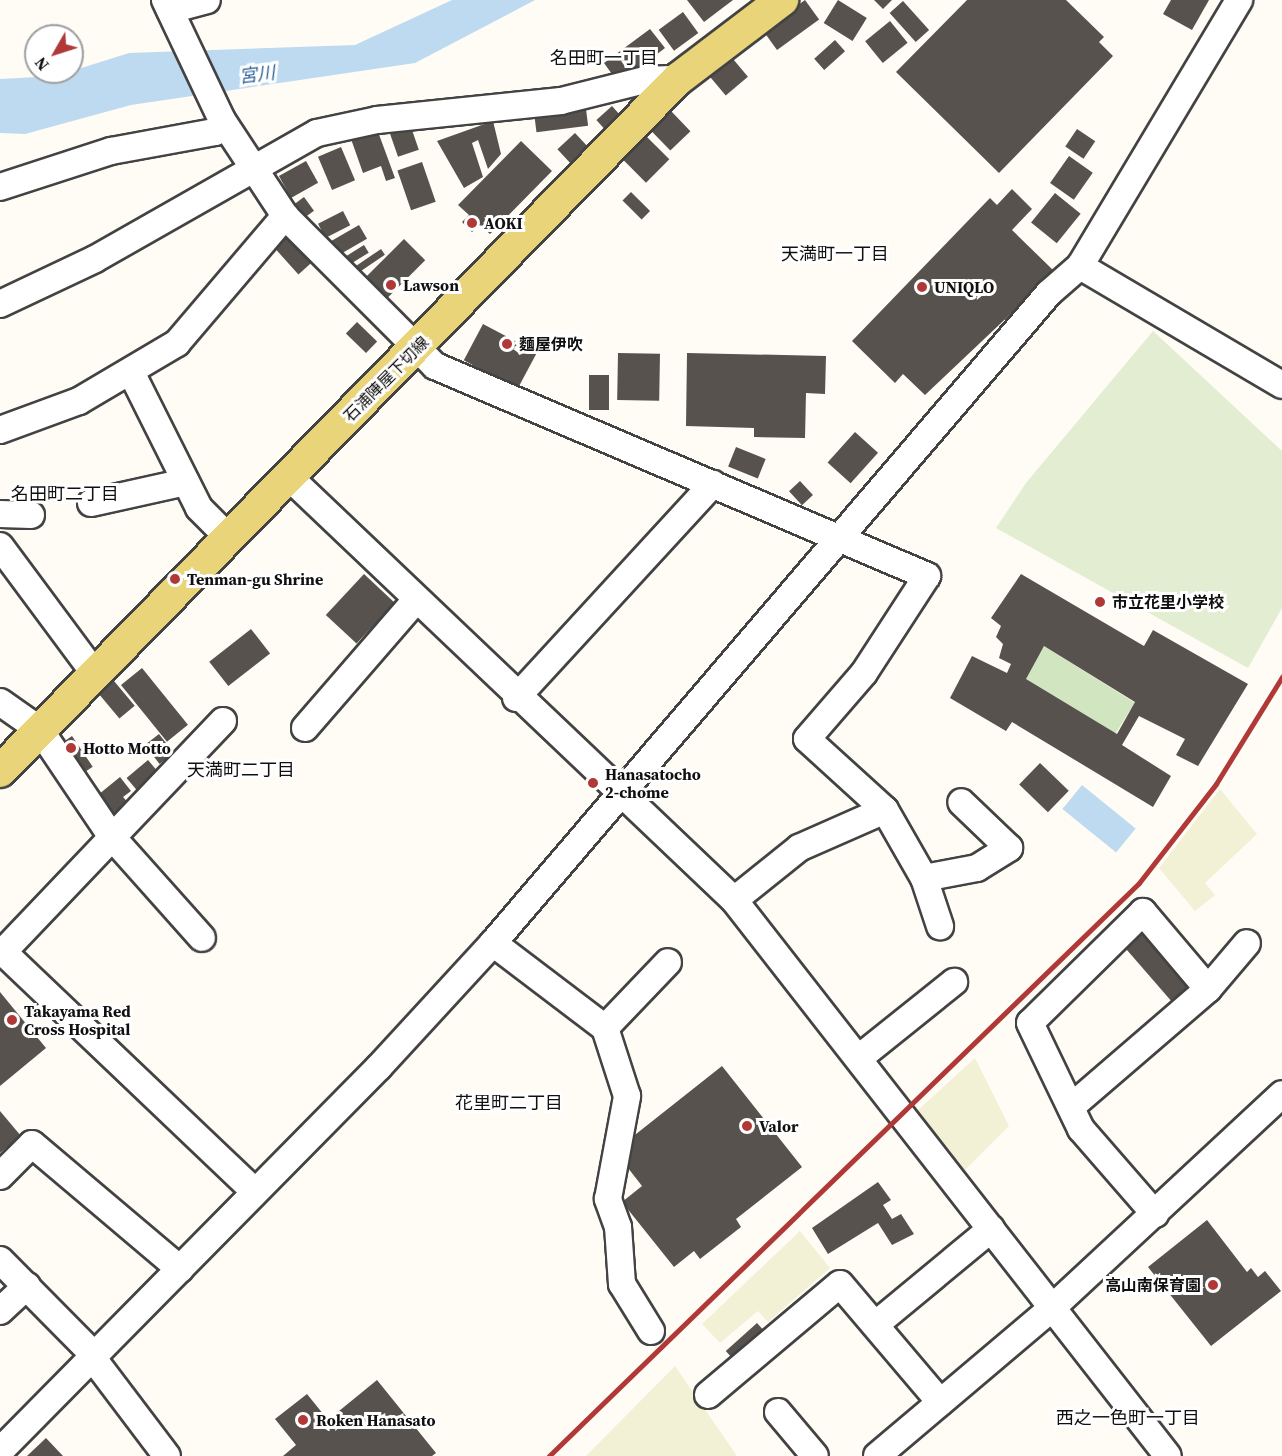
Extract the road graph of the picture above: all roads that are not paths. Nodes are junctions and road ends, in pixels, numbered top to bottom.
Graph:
1 (207, 0) edge
2 (782, 0) edge
3 (1239, 0) edge
4 (169, 10) edge
5 (678, 79) junction
6 (224, 122) junction
7 (250, 168) junction
8 (0, 187) edge
9 (285, 216) junction
10 (1080, 266) junction
11 (0, 304) edge
12 (415, 351) junction
13 (131, 372) junction
14 (1282, 385) edge
15 (0, 430) edge
16 (288, 476) junction
17 (186, 482) junction
18 (713, 484) junction
19 (91, 503) dead end
20 (0, 514) edge
21 (31, 515) dead end
22 (839, 536) junction
23 (229, 538) junction
24 (0, 546) edge
25 (416, 600) junction
26 (95, 674) junction
27 (516, 698) junction
28 (0, 702) edge
29 (223, 721) dead end
30 (305, 728) dead end
31 (40, 730) junction
32 (0, 771) edge
33 (619, 794) junction
34 (961, 802) dead end
35 (885, 810) junction
36 (112, 837) junction
37 (924, 878) junction
38 (734, 900) junction
39 (940, 926) dead end
40 (202, 938) dead end
41 (493, 943) junction
42 (1246, 944) dead end
43 (1, 951) edge
44 (668, 963) dead end
45 (954, 982) dead end
46 (1208, 989) junction
47 (605, 1028) junction
48 (859, 1058) junction
49 (1282, 1094) edge
50 (1071, 1107) junction
51 (0, 1176) edge
52 (255, 1192) junction
53 (1155, 1214) junction
54 (991, 1229) junction
55 (0, 1260) edge
56 (180, 1269) junction
57 (27, 1286) junction
58 (1052, 1308) junction
59 (0, 1311) edge
60 (874, 1325) junction
61 (651, 1331) dead end
62 (93, 1356) junction
63 (708, 1395) dead end
64 (940, 1402) junction
65 (778, 1412) dead end
66 (0, 1451) edge
67 (167, 1456) edge
68 (815, 1456) edge
69 (876, 1456) edge
70 (1168, 1456) edge

1 - 4 street
2 - 5 main road, 石浦陣屋下切線
3 - 10 street
4 - 6 street
5 - 7 street
5 - 12 main road, 石浦陣屋下切線
6 - 7 street
6 - 8 street
7 - 9 street
7 - 11 street
9 - 12 street
9 - 13 street
10 - 14 street
10 - 22 street
12 - 16 main road, 石浦陣屋下切線
12 - 18 street
13 - 15 street
13 - 17 street
16 - 23 main road, 石浦陣屋下切線
16 - 25 street
17 - 19 street
17 - 23 street
18 - 22 street
18 - 27 street
20 - 21 street
22 - 33 street
22 - 35 street
23 - 26 main road, 石浦陣屋下切線
24 - 26 street
25 - 27 street
25 - 30 street
26 - 31 main road, 石浦陣屋下切線
27 - 33 street
28 - 31 street
29 - 36 street
31 - 32 main road, 石浦陣屋下切線
31 - 36 street
33 - 38 street
33 - 41 street
34 - 37 street
35 - 37 street
35 - 38 street
36 - 40 street
36 - 43 street
37 - 39 street
38 - 48 street
41 - 47 street
41 - 52 street
42 - 46 street
43 - 52 street
44 - 47 street
45 - 48 street
46 - 50 street
46 - 50 street
47 - 61 street
48 - 54 street
49 - 53 street
50 - 53 street
51 - 56 street
52 - 56 street
53 - 58 street
54 - 58 street
54 - 60 street
55 - 57 street
56 - 62 street
57 - 59 street
57 - 62 street
58 - 64 street
58 - 70 street
60 - 63 street
60 - 64 street
62 - 66 street
62 - 67 street
64 - 69 street
65 - 68 street

